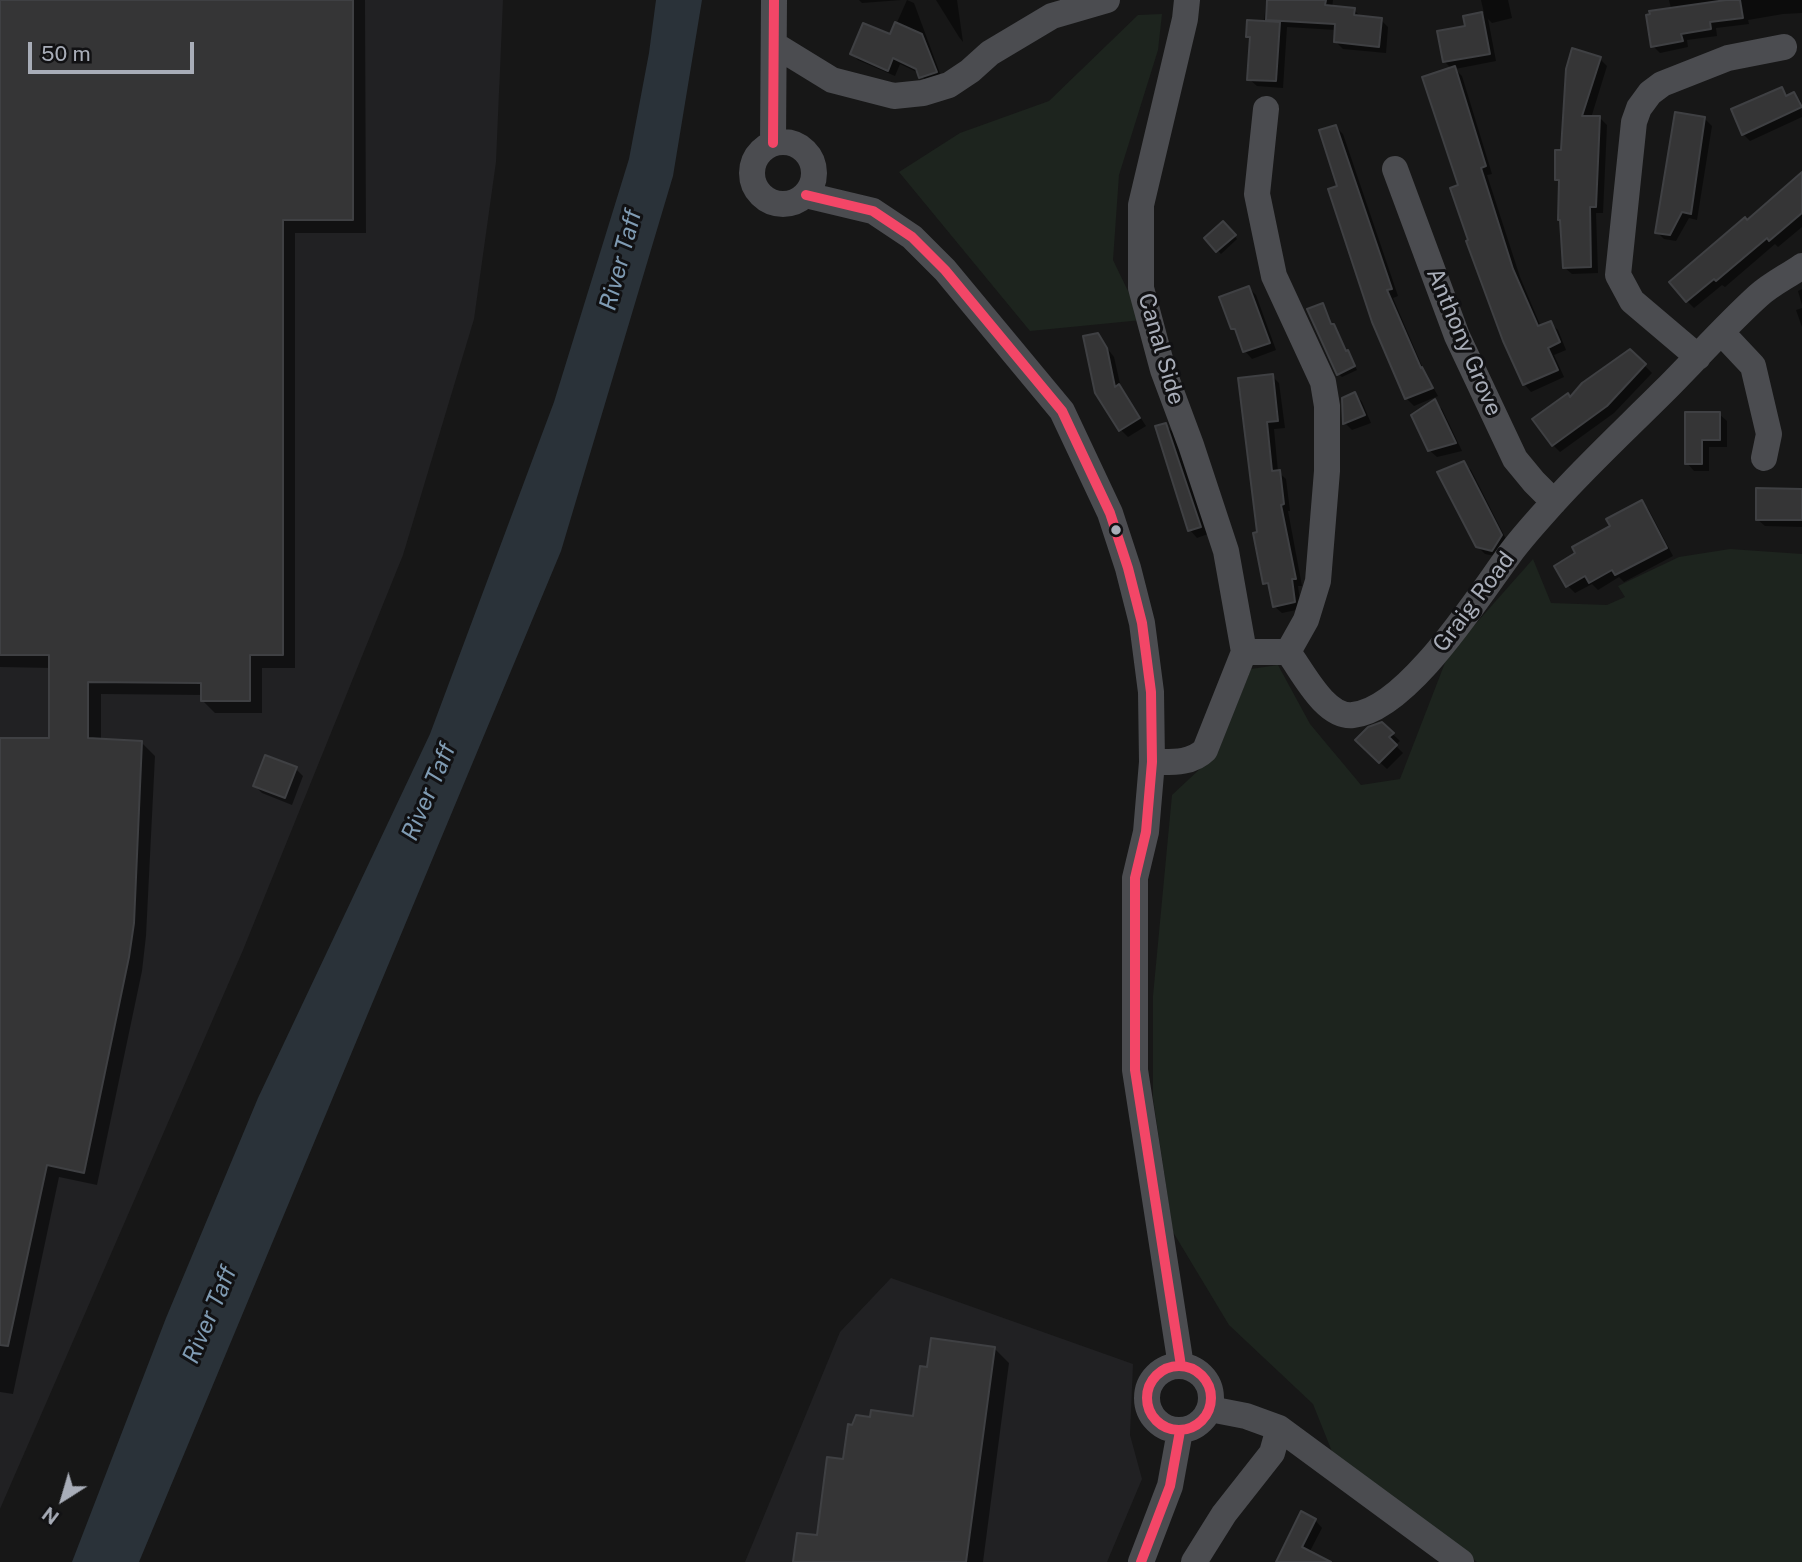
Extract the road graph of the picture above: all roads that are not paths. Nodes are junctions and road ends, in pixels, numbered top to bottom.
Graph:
1 (774, 0) edge
2 (1107, 0) edge
3 (1187, 0) edge
4 (775, 45) junction
5 (1784, 47) dead end
6 (1266, 109) dead end
7 (773, 144) junction
8 (1395, 169) dead end
9 (806, 195) junction
10 (1802, 266) edge
11 (1721, 332) junction
12 (1698, 357) junction
13 (1764, 458) dead end
14 (1554, 502) junction
15 (1244, 652) junction
16 (1288, 652) junction
17 (1152, 762) junction
18 (1181, 1366) junction
19 (1210, 1409) junction
20 (1279, 1428) junction
21 (1180, 1431) junction
22 (1142, 1562) edge
23 (1194, 1562) edge
24 (1461, 1562) edge

1 - 4 street
2 - 4 street
3 - 15 street, Canal Side
4 - 7 street
5 - 12 street
6 - 16 street
7 - 9 street
7 - 9 street
8 - 14 street, Anthony Grove
9 - 17 street
10 - 11 street, Graig Road
11 - 12 street, Graig Road
11 - 13 street
12 - 14 street, Graig Road
14 - 16 street, Graig Road
15 - 16 street
15 - 17 street
17 - 18 street
18 - 19 street
18 - 21 street
19 - 20 street
19 - 21 street
20 - 23 street
20 - 24 street
21 - 22 street

